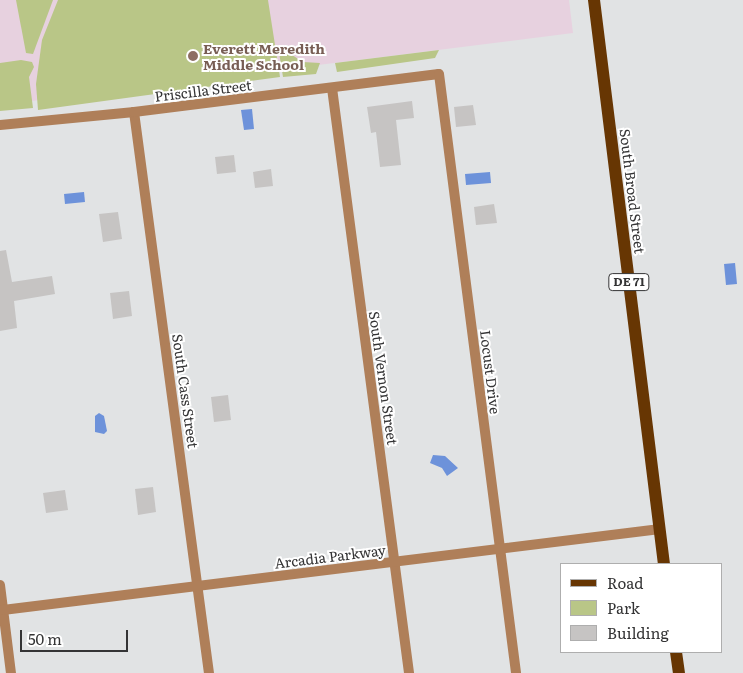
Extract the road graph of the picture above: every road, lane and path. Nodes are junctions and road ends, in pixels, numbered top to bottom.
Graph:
1 (594, 0) edge
2 (439, 74) joint
3 (332, 88) junction
4 (134, 112) junction
5 (0, 125) edge
6 (660, 529) junction
7 (500, 550) junction
8 (395, 561) junction
9 (664, 563) edge
10 (0, 585) edge
11 (198, 587) junction
12 (4, 610) junction
13 (676, 653) edge
14 (11, 673) edge
15 (209, 673) edge
16 (409, 673) edge
17 (516, 673) edge
18 (679, 673) edge

1 - 6 main road, South Broad Street / DE 71
2 - 3 street, Priscilla Street
2 - 7 street, Locust Drive
3 - 4 street, Priscilla Street
3 - 8 street, South Vernon Street
4 - 5 street, Priscilla Street
4 - 11 street, South Cass Street
6 - 7 street, Arcadia Parkway
6 - 9 main road, South Broad Street / DE 71
7 - 8 street, Arcadia Parkway
7 - 17 street, Locust Drive
8 - 11 street, Arcadia Parkway
8 - 16 street, South Vernon Street
10 - 12 street
11 - 12 street, Arcadia Parkway
11 - 15 street, South Cass Street
12 - 14 street
13 - 18 main road

